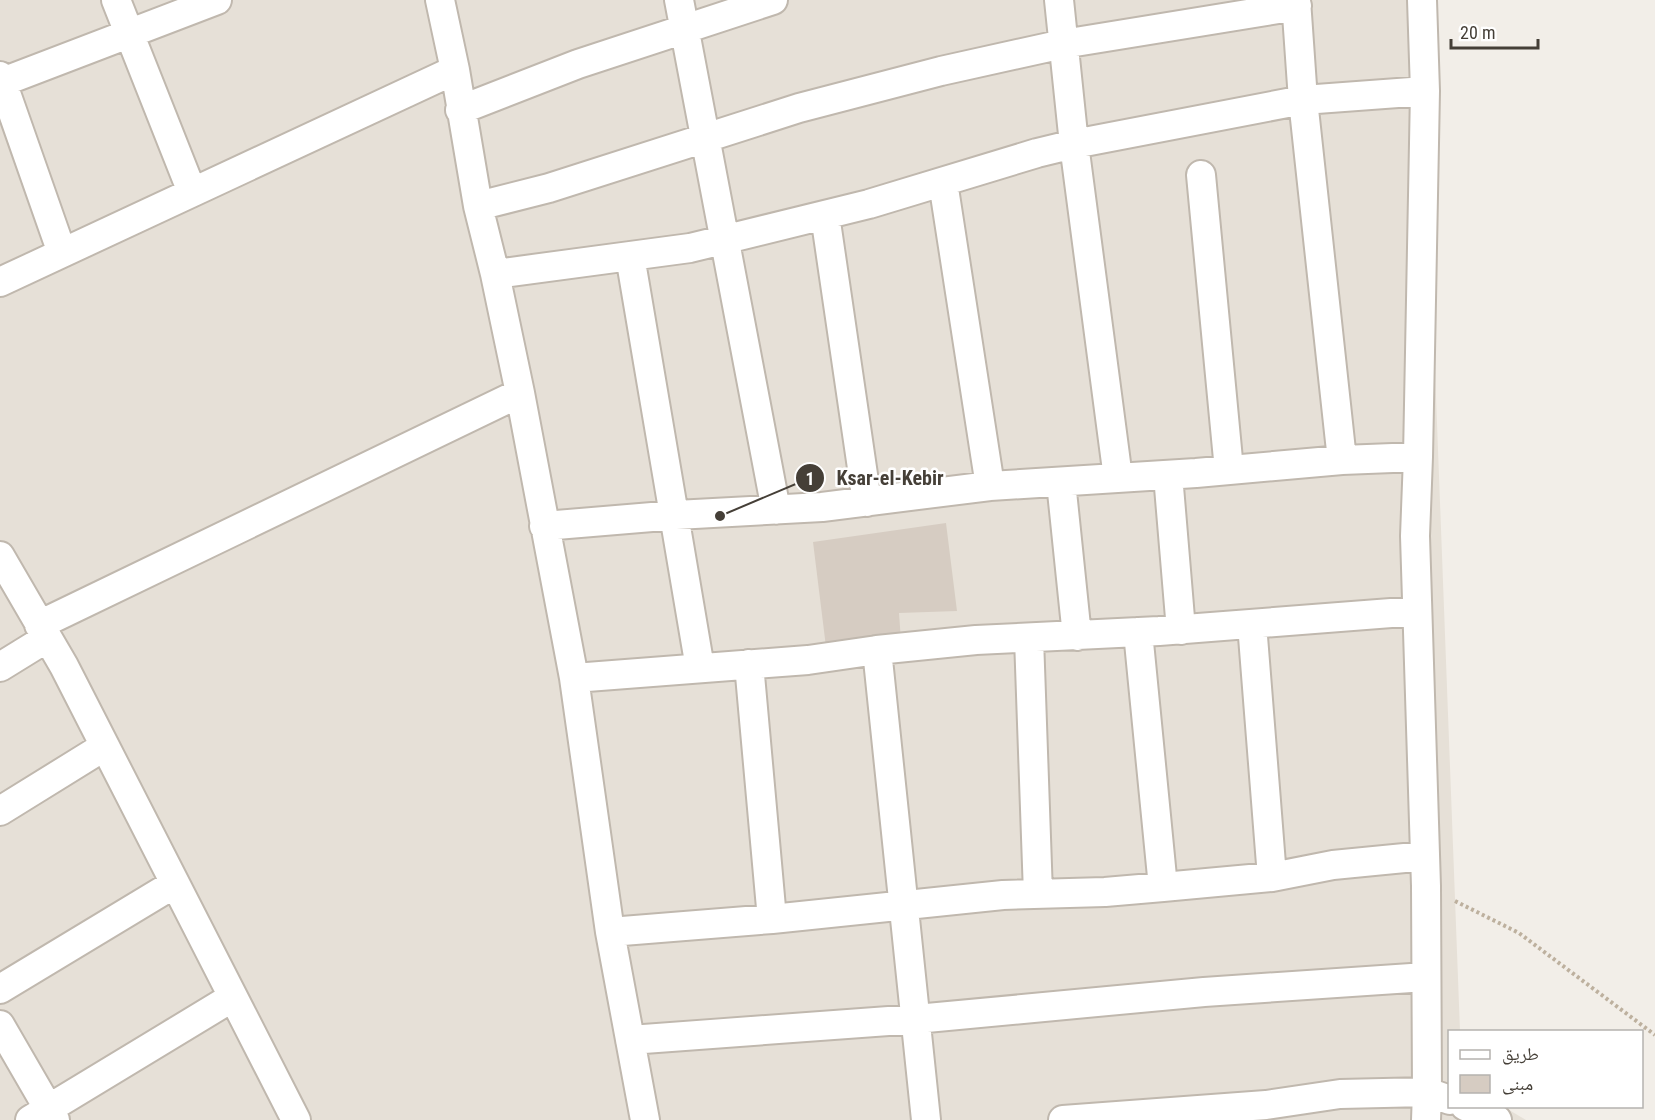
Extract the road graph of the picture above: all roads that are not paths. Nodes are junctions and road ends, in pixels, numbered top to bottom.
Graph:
1 (116, 0) edge
2 (216, 0) edge
3 (440, 0) edge
4 (679, 0) edge
5 (773, 0) edge
6 (1059, 0) edge
7 (1422, 0) edge
8 (1297, 3) edge
9 (1184, 12) edge
10 (685, 29) junction
11 (128, 33) junction
12 (1063, 44) junction
13 (455, 70) junction
14 (1, 80) edge
15 (1425, 91) junction
16 (1303, 100) junction
17 (460, 110) junction
18 (706, 139) junction
19 (1074, 144) junction
20 (1201, 175) dead end
21 (943, 182) junction
22 (192, 192) junction
23 (478, 206) junction
24 (825, 215) junction
25 (724, 239) junction
26 (62, 253) junction
27 (630, 256) junction
28 (495, 274) junction
29 (0, 282) edge
30 (520, 393) junction
31 (1418, 457) junction
32 (1342, 460) junction
33 (1229, 470) junction
34 (1167, 475) junction
35 (1118, 478) junction
36 (1061, 483) junction
37 (990, 486) junction
38 (867, 502) junction
39 (776, 510) junction
40 (676, 515) junction
41 (544, 526) junction
42 (0, 555) edge
43 (1417, 611) junction
44 (1252, 624) junction
45 (1181, 630) junction
46 (43, 632) junction
47 (1138, 632) junction
48 (1077, 636) junction
49 (1029, 638) junction
50 (877, 650) junction
51 (749, 664) junction
52 (0, 667) edge
53 (700, 668) junction
54 (574, 678) junction
55 (105, 746) junction
56 (0, 811) edge
57 (1425, 856) junction
58 (1272, 877) junction
59 (174, 884) junction
60 (1163, 887) junction
61 (1038, 894) junction
62 (904, 905) junction
63 (772, 919) junction
64 (610, 932) junction
65 (1426, 977) junction
66 (0, 989) edge
67 (233, 997) junction
68 (916, 1019) junction
69 (0, 1025) edge
70 (630, 1040) junction
71 (1438, 1096) edge
72 (1467, 1108) edge
73 (1287, 1111) edge
74 (45, 1116) edge
75 (1171, 1116) edge
76 (289, 1118) edge
77 (645, 1120) edge
78 (926, 1120) edge
79 (1063, 1120) edge
80 (1426, 1120) edge
81 (1497, 1120) edge

1 - 11 street
2 - 11 street
3 - 13 street
4 - 10 street
5 - 10 street
6 - 12 street
7 - 15 street
8 - 9 street
8 - 16 street
9 - 12 street
10 - 17 street
10 - 18 street
11 - 14 street
11 - 22 street
12 - 18 street
12 - 19 street
13 - 17 street
13 - 22 street
14 - 26 street
15 - 16 street
15 - 31 street
16 - 19 street
16 - 32 street
17 - 23 street
18 - 23 street
18 - 25 street
19 - 21 street
19 - 35 street
20 - 33 street
21 - 24 street
21 - 37 street
22 - 26 street
23 - 28 street
24 - 25 street
24 - 38 street
25 - 27 street
25 - 39 street
26 - 29 street
27 - 28 street
27 - 40 street
28 - 30 street
30 - 41 street
30 - 46 street
31 - 32 street
31 - 43 street
32 - 33 street
33 - 34 street
34 - 35 street
34 - 45 street
35 - 36 street
36 - 37 street
36 - 48 street
37 - 38 street
38 - 39 street
39 - 40 street
40 - 41 street
40 - 53 street
41 - 54 street
42 - 46 street
43 - 44 street
43 - 57 street
44 - 45 street
44 - 58 street
45 - 47 street
46 - 52 street
46 - 55 street
47 - 48 street
47 - 60 street
48 - 49 street
49 - 50 street
49 - 61 street
50 - 51 street
50 - 62 street
51 - 53 street
51 - 63 street
53 - 54 street
54 - 64 street
55 - 56 street
55 - 59 street
57 - 58 street
57 - 65 street
58 - 60 street
59 - 66 street
59 - 67 street
60 - 61 street
61 - 62 street
62 - 63 street
62 - 68 street
63 - 64 street
64 - 70 street
65 - 68 street
65 - 71 street
67 - 74 street
67 - 76 street
68 - 70 street
68 - 78 street
69 - 74 street
70 - 77 street
71 - 73 street
71 - 80 street
72 - 81 street
73 - 75 street
75 - 79 street

